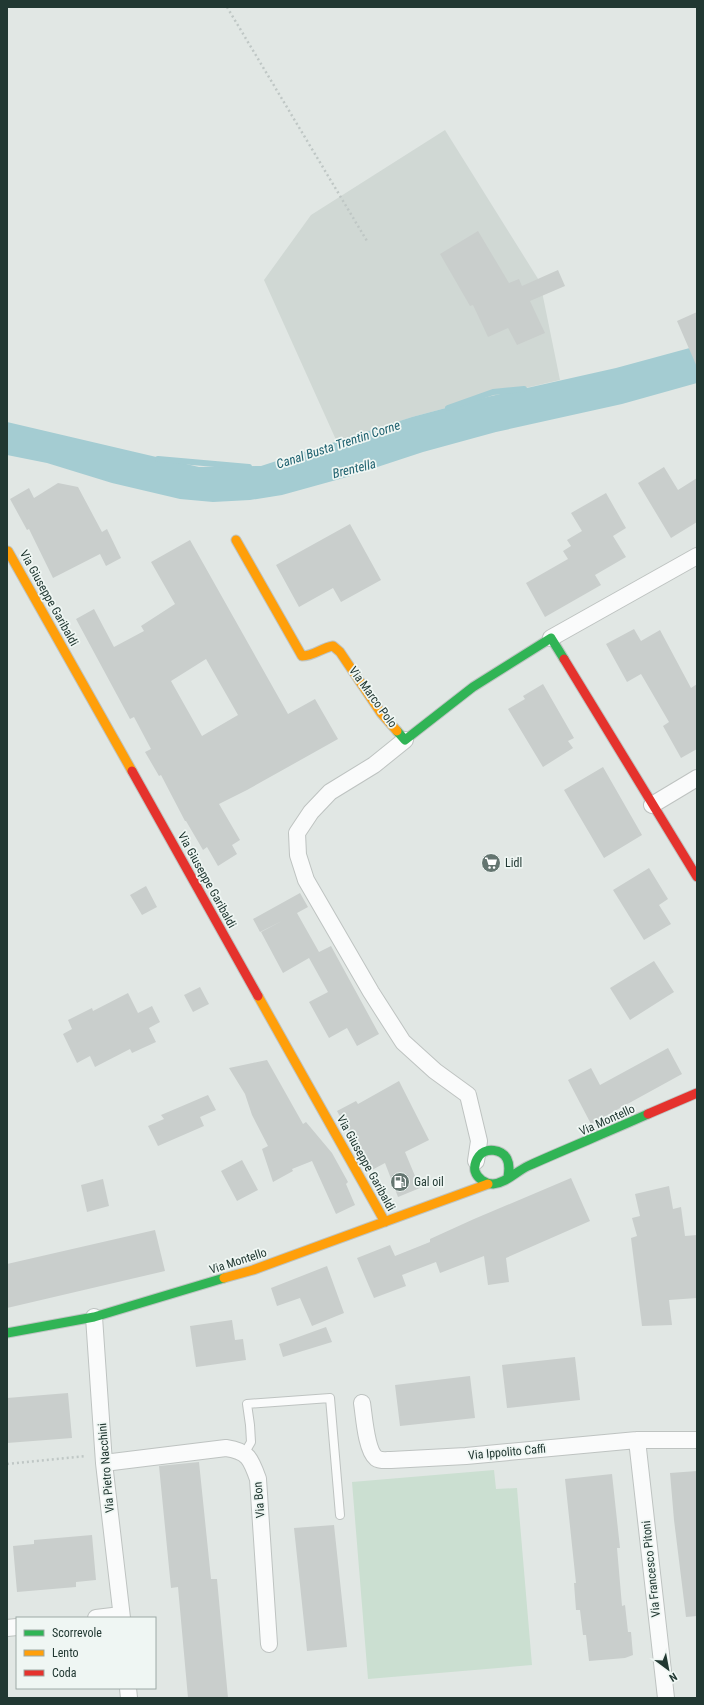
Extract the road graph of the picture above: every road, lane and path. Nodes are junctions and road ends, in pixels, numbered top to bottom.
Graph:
1 (227, 7) edge
2 (367, 241) dead end
3 (236, 540) dead end
4 (8, 551) dead end
5 (697, 556) edge
6 (551, 638) junction
7 (405, 740) junction
8 (697, 778) edge
9 (652, 805) junction
10 (697, 877) edge
11 (697, 1093) edge
12 (479, 1141) junction
13 (494, 1150) junction
14 (476, 1161) junction
15 (509, 1164) junction
16 (525, 1166) junction
17 (508, 1177) junction
18 (479, 1178) junction
19 (488, 1184) junction
20 (469, 1191) junction
21 (385, 1222) junction
22 (94, 1317) junction
23 (7, 1333) edge
24 (362, 1403) dead end
25 (637, 1440) junction
26 (697, 1440) edge
27 (244, 1454) junction
28 (104, 1463) junction
29 (340, 1515) dead end
30 (122, 1616) edge
31 (109, 1617) edge
32 (269, 1644) dead end
33 (666, 1698) edge

1 - 2 path
3 - 7 street, Via Marco Polo
4 - 21 street, Via Giuseppe Garibaldi
5 - 6 street, Via Marco Polo
6 - 7 street, Via Marco Polo
6 - 9 street
7 - 12 street
8 - 9 street
9 - 10 street
11 - 16 street, Via Montello
12 - 13 street
12 - 14 street
13 - 14 street
13 - 15 street
14 - 18 street
15 - 16 street, Via Montello
15 - 17 street
16 - 17 street, Via Montello
17 - 19 street, Via Montello
18 - 19 street
18 - 20 street
19 - 20 street, Via Montello
20 - 21 street, Via Montello
21 - 22 street, Via Montello
22 - 23 street, Via Montello
22 - 28 street, Via Pietro Nacchini
24 - 25 street, Via Ippolito Caffi
25 - 26 street, Via Ippolito Caffi
25 - 33 street, Via Francesco Pitoni
27 - 28 street
27 - 29 lane
27 - 32 street, Via Bon
28 - 30 street, Via Pietro Nacchini
30 - 31 street

